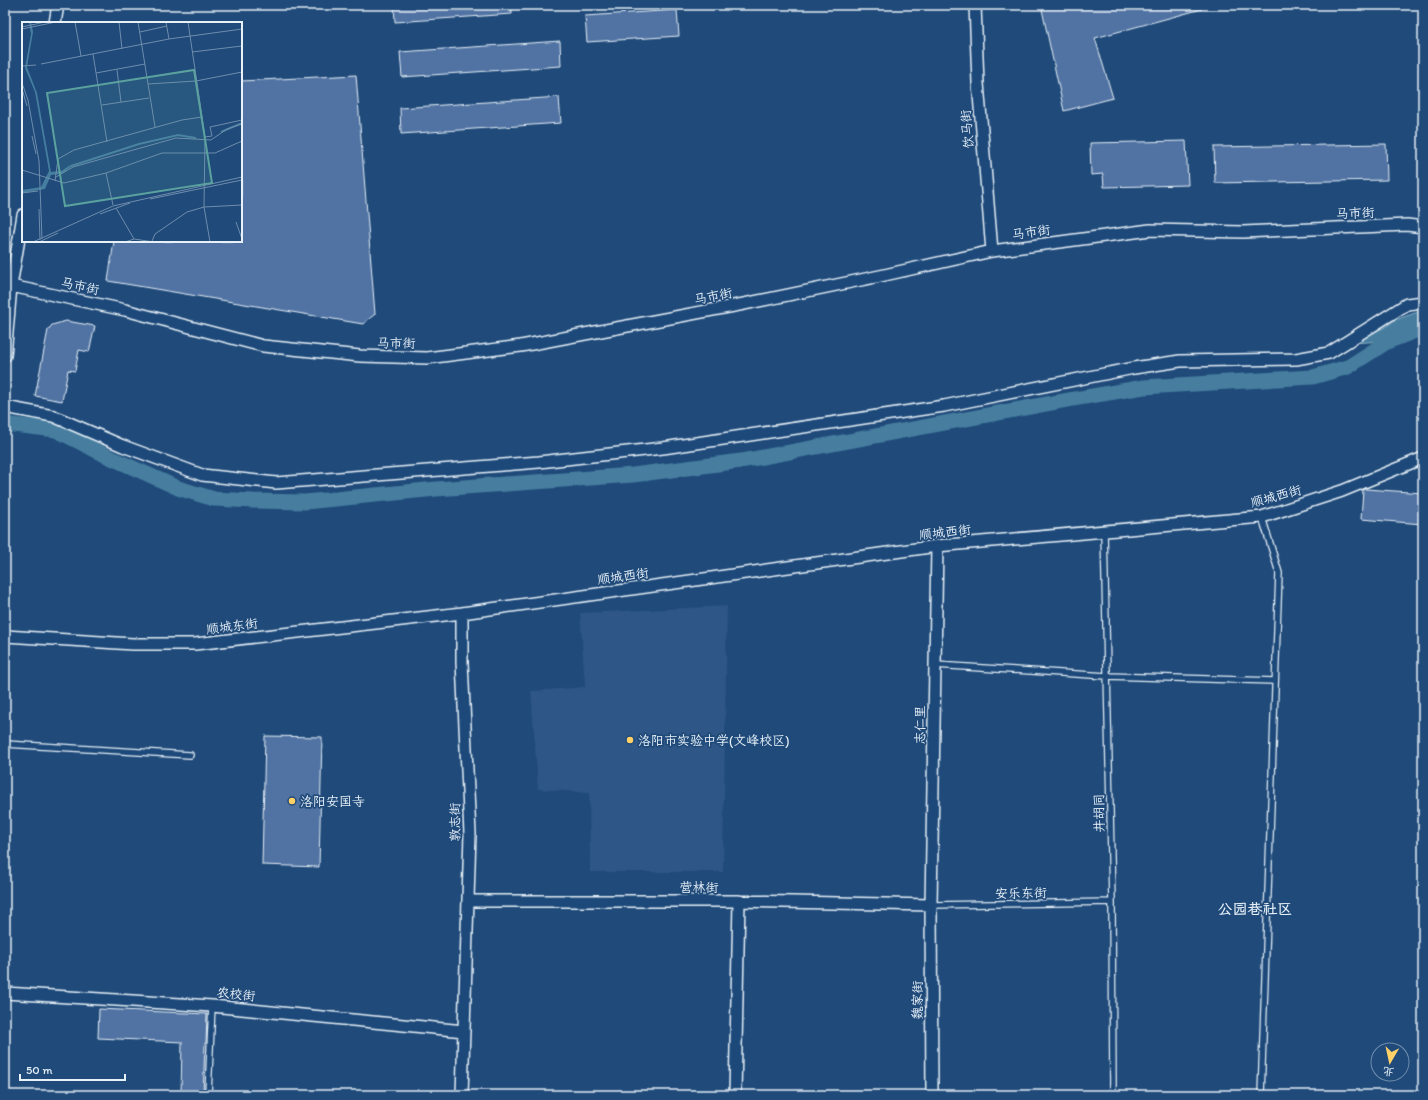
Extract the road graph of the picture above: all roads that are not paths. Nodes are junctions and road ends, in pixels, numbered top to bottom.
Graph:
1 (58, 5) edge
2 (975, 5) edge
3 (55, 22) edge
4 (22, 220) edge
5 (1423, 227) edge
6 (992, 251) junction
7 (8, 286) edge
8 (1423, 302) edge
9 (5, 356) edge
10 (5, 407) edge
11 (1423, 458) edge
12 (1262, 517) junction
13 (1104, 531) junction
14 (937, 546) junction
15 (462, 613) junction
16 (5, 636) edge
17 (935, 665) junction
18 (1107, 676) junction
19 (1275, 681) junction
20 (5, 744) edge
21 (190, 755) dead end
22 (468, 901) junction
23 (739, 901) junction
24 (1112, 902) junction
25 (930, 906) junction
26 (5, 993) edge
27 (212, 1006) junction
28 (464, 1031) junction
29 (208, 1095) edge
30 (462, 1095) edge
31 (735, 1095) edge
32 (932, 1095) edge
33 (1113, 1095) edge
34 (1261, 1095) edge

1 - 3 street
2 - 6 street, 饮马街
4 - 7 street
5 - 6 street, 马市街
6 - 7 street, 马市街
7 - 9 street
8 - 10 street
11 - 12 street, 顺城西街
12 - 13 street, 顺城西街
12 - 19 lane
13 - 14 street, 顺城西街
13 - 18 lane, 井胡同
14 - 15 street, 顺城西街
14 - 17 street, 志仁里
15 - 16 street, 顺城东街
15 - 22 street, 敦志街
17 - 18 lane
17 - 25 street, 志仁里
18 - 19 lane
18 - 24 lane, 井胡同
19 - 34 lane
20 - 21 lane
22 - 23 street, 营林街
22 - 28 street, 敦志街
23 - 25 street, 营林街
23 - 31 street
24 - 25 lane, 安乐东街
24 - 33 lane, 井胡同
25 - 32 street, 魏家街
26 - 27 street, 农校街
27 - 28 street, 农校街
27 - 29 lane
28 - 30 street, 敦志街

